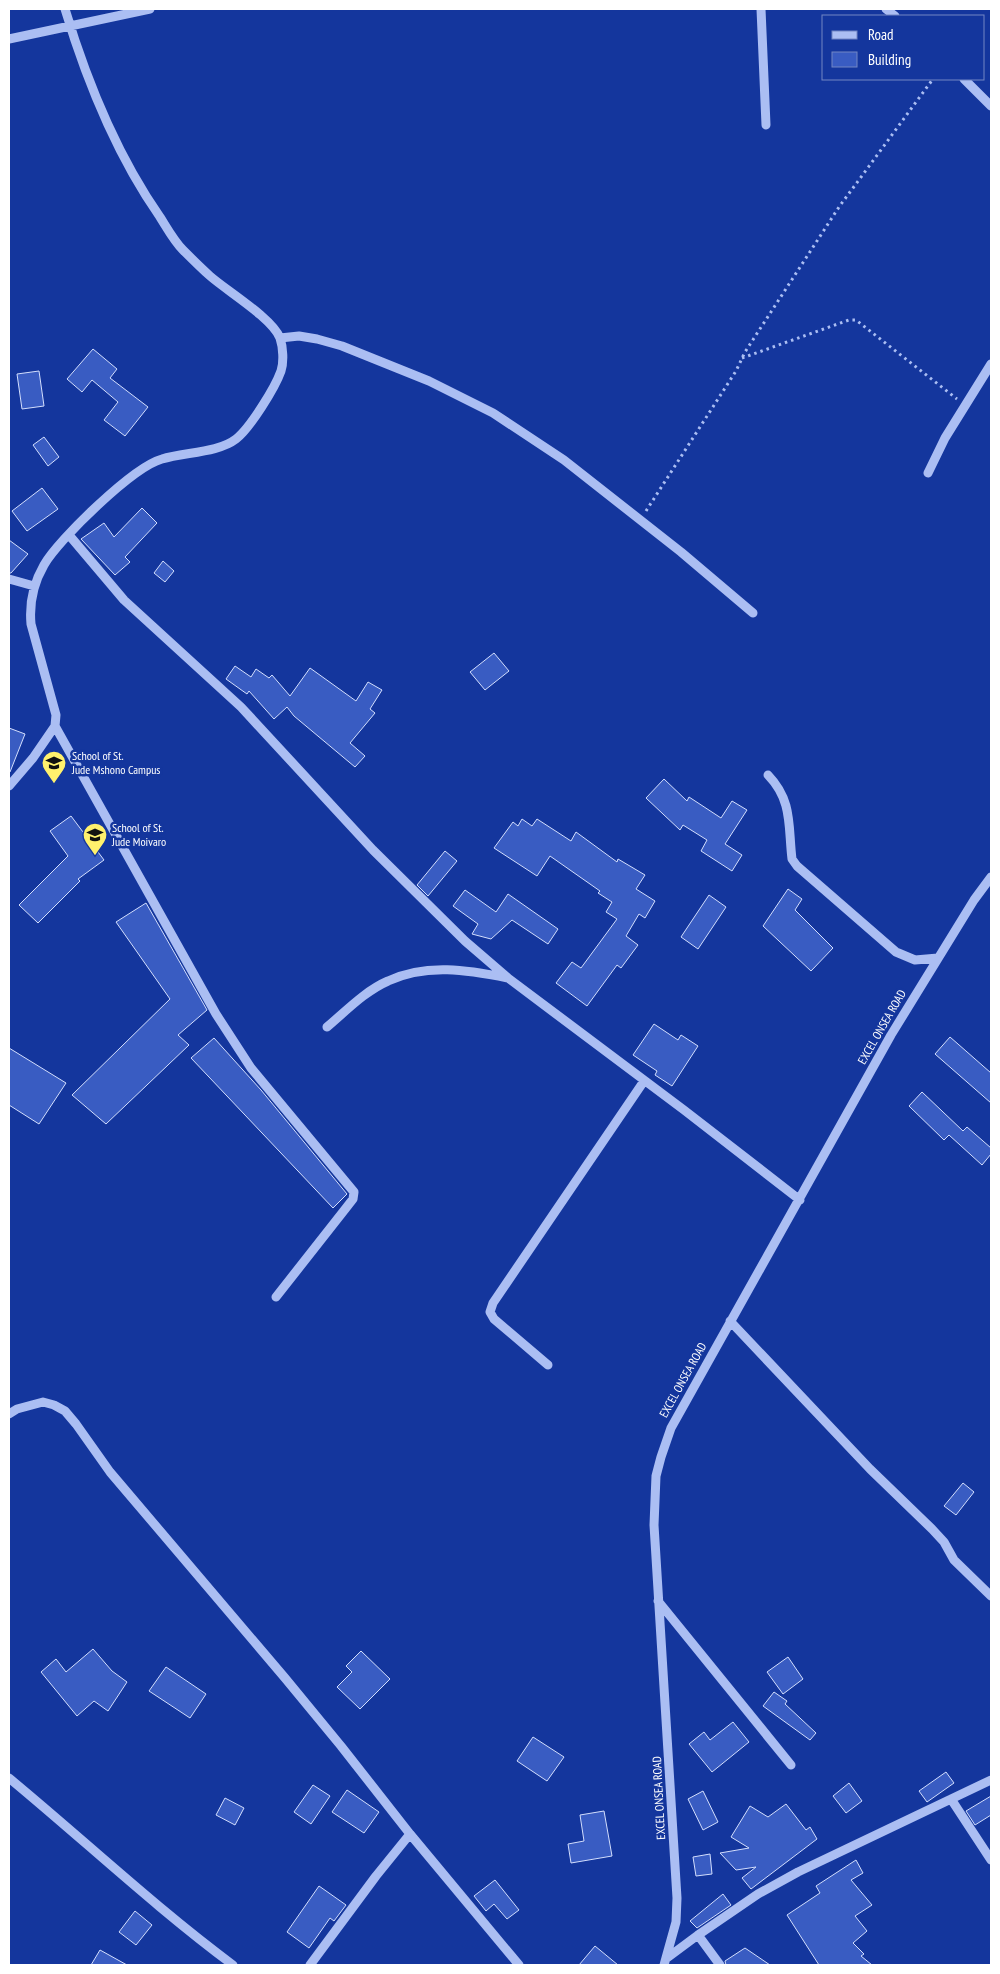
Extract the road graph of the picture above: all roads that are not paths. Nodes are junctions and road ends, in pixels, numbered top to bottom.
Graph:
1 (65, 9) edge
2 (150, 9) edge
3 (761, 9) edge
4 (70, 26) junction
5 (9, 38) edge
6 (965, 80) edge
7 (991, 106) edge
8 (766, 125) dead end
9 (280, 338) junction
10 (991, 364) edge
11 (928, 474) dead end
12 (69, 535) junction
13 (9, 579) edge
14 (34, 586) junction
15 (752, 613) dead end
16 (55, 726) junction
17 (768, 775) dead end
18 (9, 786) edge
19 (991, 878) edge
20 (938, 958) junction
21 (508, 978) junction
22 (327, 1027) dead end
23 (644, 1081) junction
24 (800, 1200) junction
25 (276, 1297) dead end
26 (730, 1322) junction
27 (548, 1365) dead end
28 (9, 1414) edge
29 (991, 1596) edge
30 (658, 1601) junction
31 (791, 1765) dead end
32 (9, 1778) edge
33 (991, 1780) edge
34 (951, 1799) junction
35 (410, 1834) junction
36 (991, 1860) edge
37 (698, 1935) junction
38 (666, 1961) edge
39 (233, 1965) edge
40 (310, 1965) edge
41 (519, 1965) edge
42 (720, 1965) edge

1 - 4 street
2 - 4 street
3 - 8 street
4 - 5 street
4 - 9 street
6 - 7 street
9 - 12 street
9 - 15 street
10 - 11 street
12 - 14 street
12 - 21 street
13 - 14 street
14 - 16 street
16 - 18 street
16 - 25 street
17 - 20 street
19 - 20 street, EXCEL ONSEA ROAD
20 - 24 street, EXCEL ONSEA ROAD
21 - 22 street
21 - 23 street
23 - 24 street
23 - 27 street
24 - 26 street, EXCEL ONSEA ROAD
26 - 29 street
26 - 30 street, EXCEL ONSEA ROAD
28 - 35 street
30 - 31 street
30 - 38 street, EXCEL ONSEA ROAD
32 - 39 street
33 - 34 street
34 - 36 street
34 - 37 street
35 - 40 street
35 - 41 street
37 - 38 street
37 - 42 street

